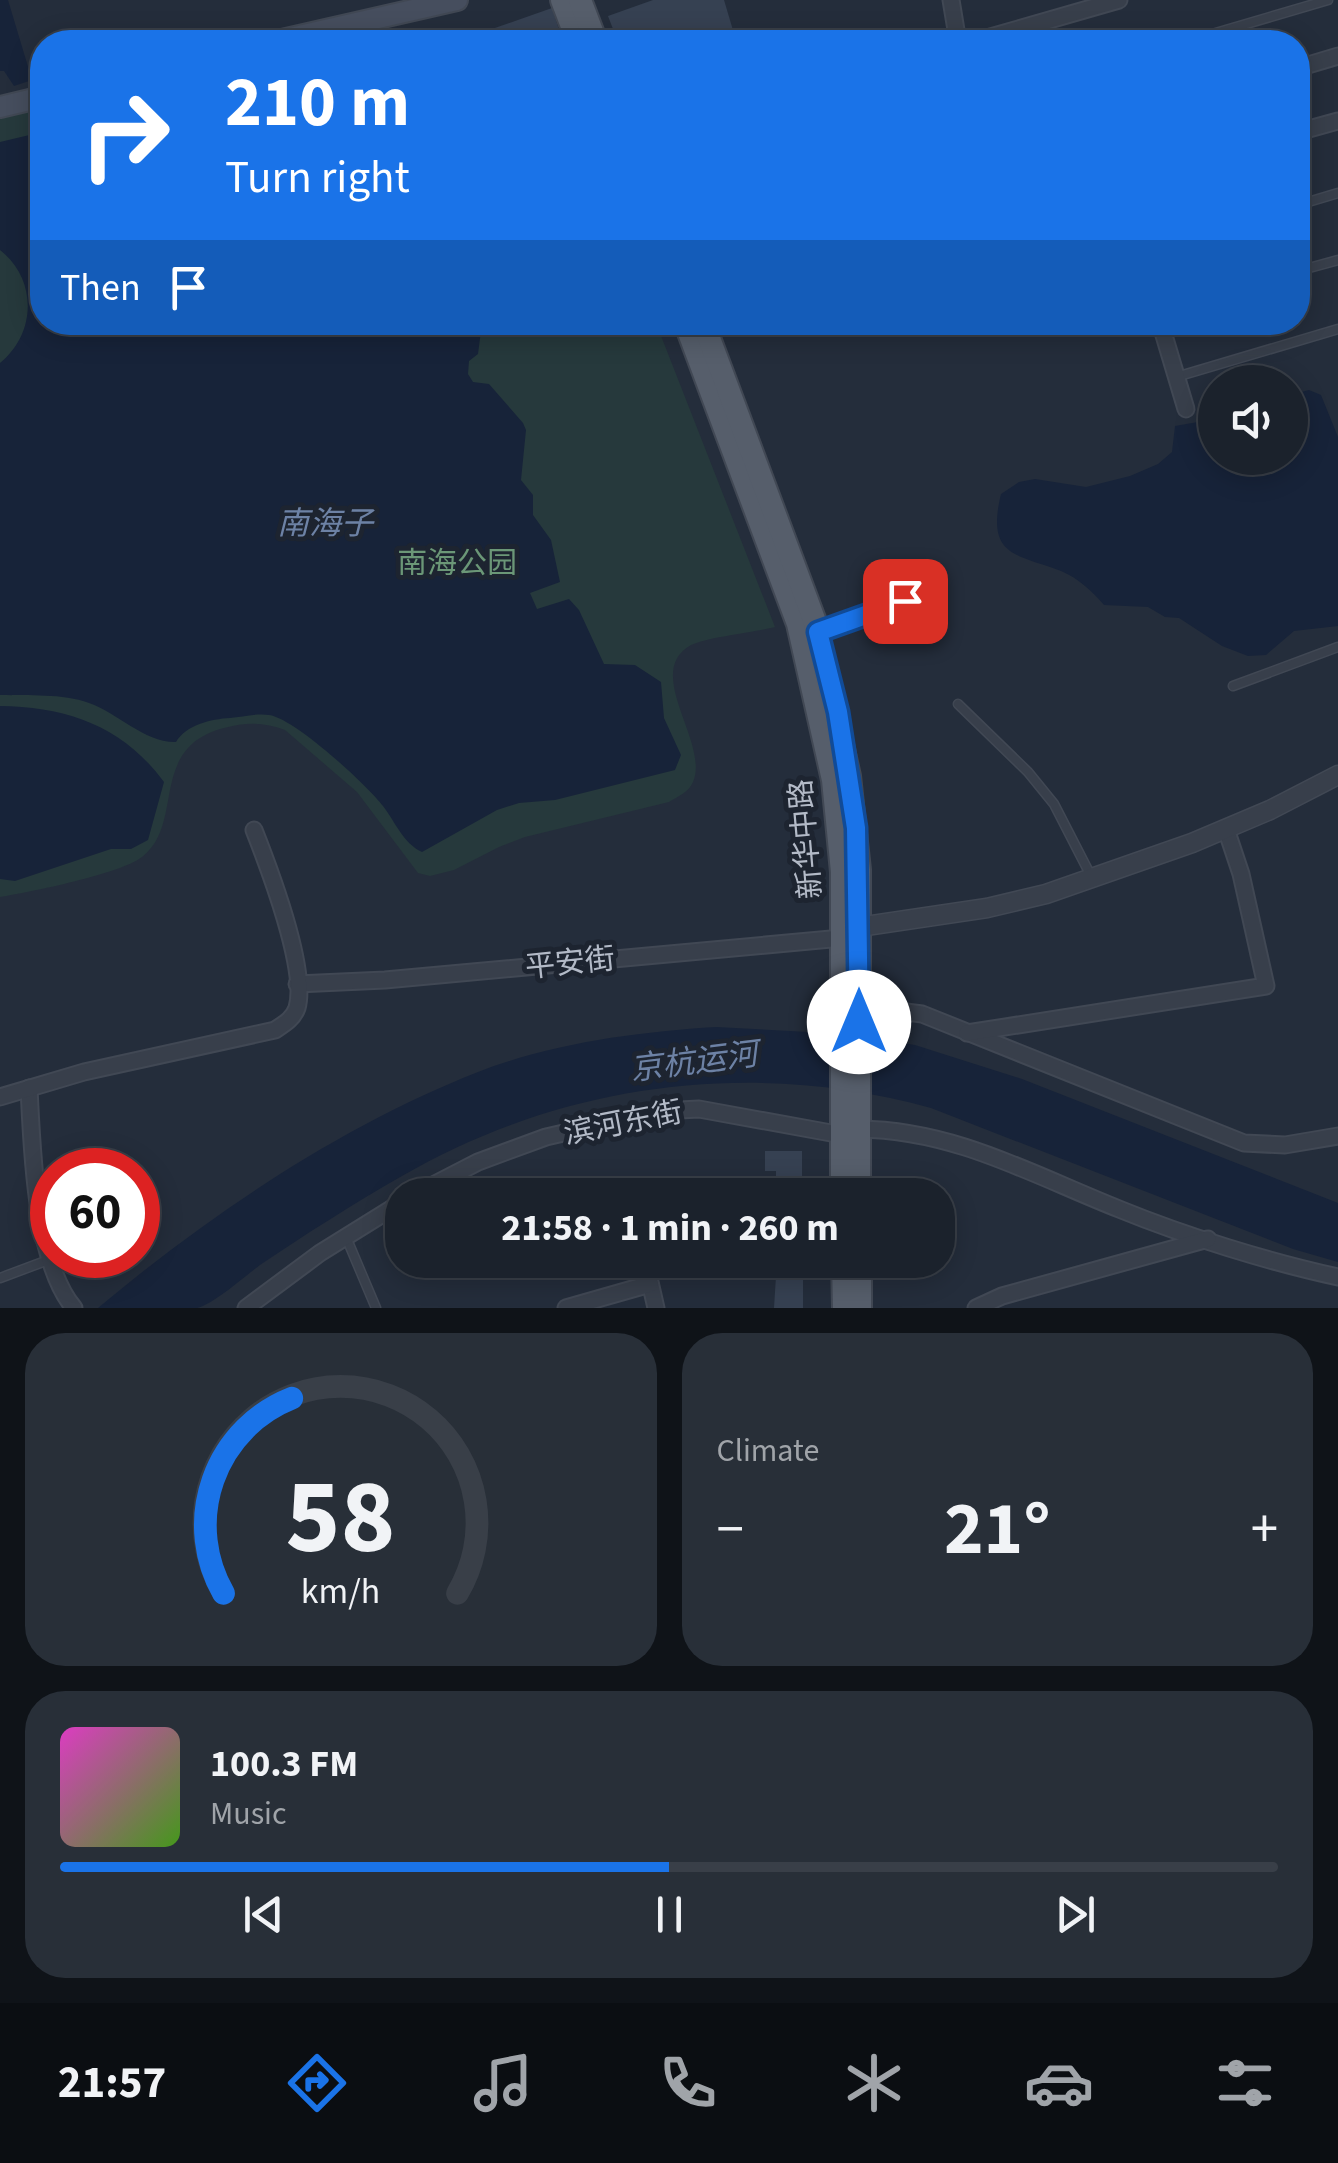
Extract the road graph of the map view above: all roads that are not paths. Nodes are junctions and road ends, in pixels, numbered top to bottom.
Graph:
1 (456, 0) edge
2 (952, 0) edge
3 (1119, 0) edge
4 (1328, 0) edge
5 (581, 2) edge
6 (406, 6) edge
7 (317, 30) edge
8 (579, 30) edge
9 (592, 30) edge
10 (956, 30) edge
11 (1015, 30) edge
12 (1227, 30) edge
13 (1338, 56) edge
14 (1310, 64) edge
15 (30, 99) edge
16 (0, 107) edge
17 (1338, 120) edge
18 (1310, 128) edge
19 (1338, 193) edge
20 (1310, 201) edge
21 (1338, 260) edge
22 (1310, 268) edge
23 (1338, 329) edge
24 (690, 335) edge
25 (708, 335) edge
26 (1164, 335) edge
27 (1176, 377) junction
28 (1186, 408) dead end
29 (905, 601) dead end
30 (818, 632) junction
31 (1338, 648) edge
32 (1233, 686) dead end
33 (958, 704) dead end
34 (1338, 775) edge
35 (1226, 829) junction
36 (254, 830) dead end
37 (1092, 878) junction
38 (851, 932) junction
39 (298, 984) junction
40 (854, 1017) junction
41 (966, 1033) junction
42 (29, 1088) junction
43 (0, 1097) edge
44 (851, 1132) junction
45 (1338, 1136) edge
46 (34, 1148) edge
47 (447, 1178) edge
48 (844, 1178) edge
49 (857, 1178) edge
50 (385, 1213) edge
51 (346, 1237) junction
52 (1208, 1239) junction
53 (30, 1267) edge
54 (1338, 1277) edge
55 (0, 1278) edge
56 (57, 1278) edge
57 (649, 1278) edge
58 (843, 1278) edge
59 (860, 1278) edge
60 (650, 1284) junction
61 (67, 1306) edge
62 (246, 1308) edge
63 (376, 1308) edge
64 (566, 1308) edge
65 (656, 1308) edge
66 (844, 1308) edge
67 (860, 1308) edge
68 (976, 1308) edge

1 - 6 main road
2 - 10 street
3 - 11 street
4 - 12 lane
5 - 8 main road
5 - 9 main road
6 - 7 main road
13 - 14 street
15 - 16 main road
17 - 18 street
19 - 20 lane
21 - 22 lane
23 - 27 lane
24 - 38 main road, 新华中路
25 - 30 main road, 新华中路
26 - 27 street
27 - 28 street
29 - 30 lane
30 - 38 main road, 新华中路
31 - 32 lane
33 - 37 lane
34 - 35 street, 平安街
35 - 37 street, 平安街
35 - 41 street
36 - 39 street
37 - 38 street, 平安街
38 - 39 street, 平安街
38 - 40 main road, 新华中路
39 - 42 street
40 - 41 street
40 - 44 main road, 新华中路
41 - 45 street
42 - 43 street
42 - 46 street
44 - 47 street, 滨河东街
44 - 48 main road, 新华中路
44 - 49 main road, 新华中路
44 - 52 street, 滨河东街
50 - 51 street
51 - 62 street
51 - 63 lane
52 - 54 street, 滨河东街
52 - 68 street
53 - 55 lane
56 - 61 street
57 - 60 street
58 - 66 main road
59 - 67 main road
60 - 64 street
60 - 65 street

